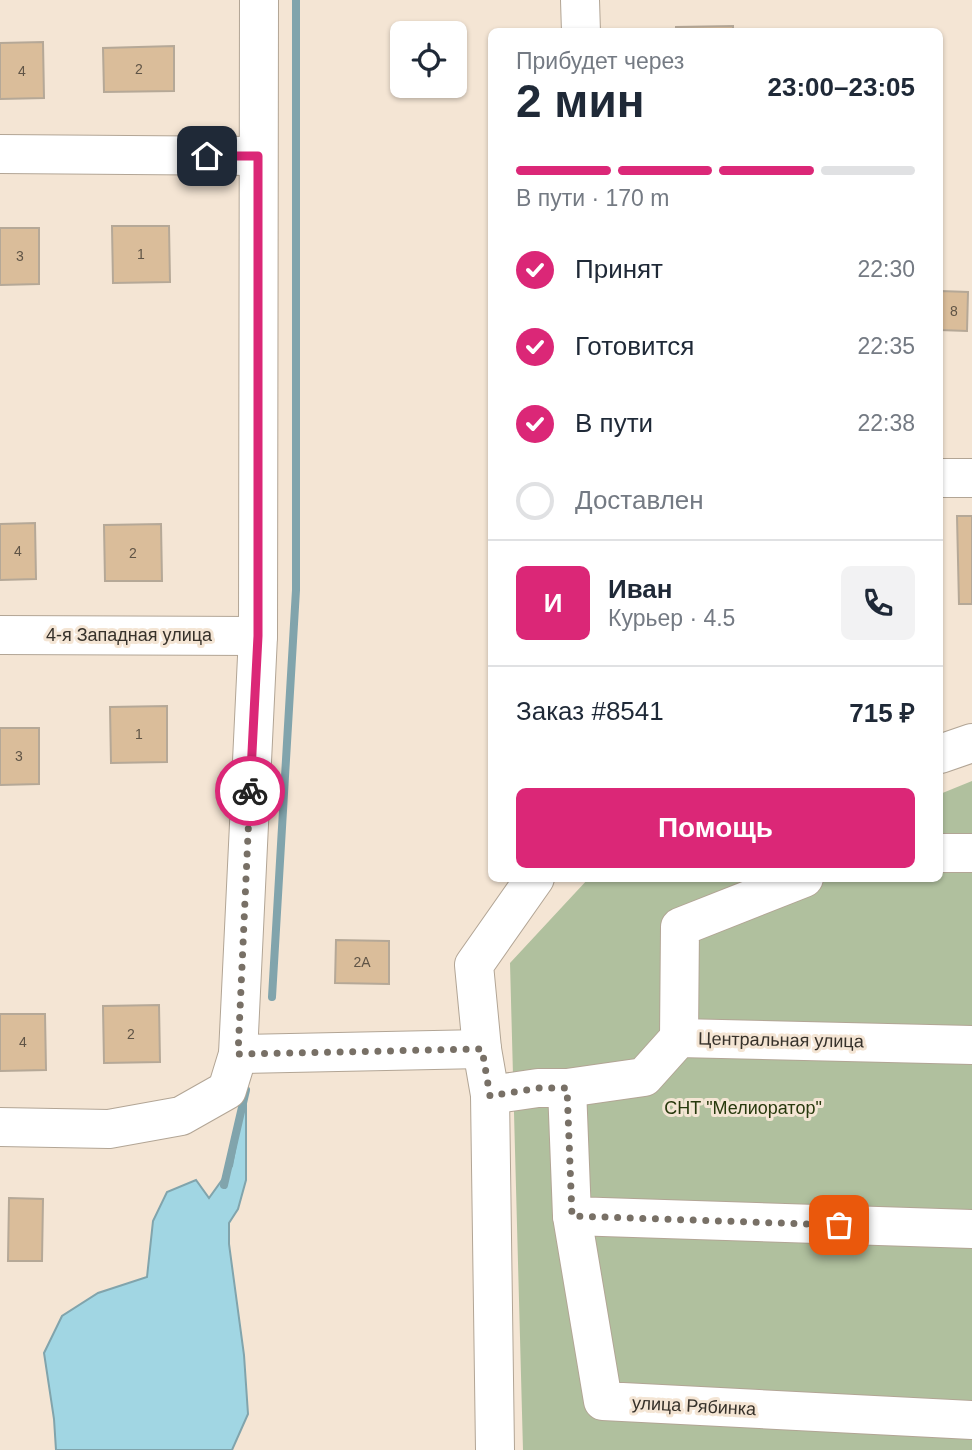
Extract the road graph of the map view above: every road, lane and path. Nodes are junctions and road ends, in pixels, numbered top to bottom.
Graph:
1 (259, 0) edge
2 (580, 0) edge
3 (581, 28) edge
4 (0, 155) edge
5 (258, 156) junction
6 (943, 478) edge
7 (972, 478) edge
8 (0, 635) edge
9 (258, 636) junction
10 (972, 743) edge
11 (943, 753) edge
12 (943, 853) edge
13 (972, 853) edge
14 (532, 882) edge
15 (794, 882) edge
16 (679, 1038) junction
17 (972, 1045) edge
18 (482, 1049) junction
19 (238, 1054) junction
20 (567, 1088) junction
21 (490, 1096) junction
22 (0, 1127) edge
23 (572, 1216) junction
24 (972, 1229) edge
25 (972, 1420) edge
26 (495, 1450) edge

1 - 5 street
2 - 3 street
4 - 5 street
5 - 9 street
6 - 7 street
8 - 9 street, 4-я Западная улица
9 - 19 street
10 - 11 street
12 - 13 street
14 - 18 street
15 - 16 street
16 - 17 street, Центральная улица
16 - 20 street, Центральная улица
18 - 19 street
18 - 21 street
19 - 22 street
20 - 21 street, Центральная улица
20 - 23 street
21 - 26 street
23 - 24 street
23 - 25 street, улица Рябинка

